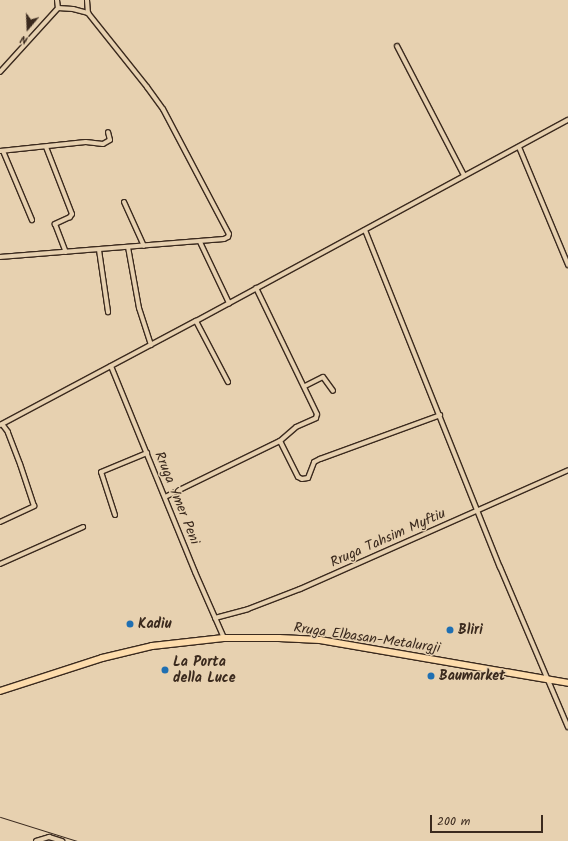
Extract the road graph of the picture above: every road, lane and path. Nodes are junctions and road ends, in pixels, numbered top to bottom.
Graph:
1 (57, 0) edge
2 (87, 0) edge
3 (58, 8) junction
4 (88, 14) junction
5 (397, 46) dead end
6 (0, 72) edge
7 (568, 120) edge
8 (108, 132) dead end
9 (46, 147) junction
10 (519, 147) junction
11 (1, 151) edge
12 (464, 175) junction
13 (124, 202) dead end
14 (32, 220) dead end
15 (365, 230) junction
16 (200, 242) junction
17 (144, 246) junction
18 (128, 247) junction
19 (99, 250) junction
20 (66, 252) junction
21 (0, 257) edge
22 (568, 266) edge
23 (256, 288) junction
24 (229, 303) junction
25 (108, 312) dead end
26 (196, 321) junction
27 (151, 345) junction
28 (111, 366) junction
29 (228, 382) dead end
30 (305, 386) junction
31 (333, 391) dead end
32 (440, 415) junction
33 (1, 424) edge
34 (280, 441) junction
35 (147, 453) junction
36 (568, 470) edge
37 (164, 497) junction
38 (478, 510) junction
39 (115, 515) dead end
40 (0, 522) edge
41 (83, 527) dead end
42 (0, 564) edge
43 (215, 618) junction
44 (224, 638) junction
45 (548, 680) junction
46 (568, 683) edge
47 (0, 691) edge
48 (568, 727) edge
49 (36, 841) edge
50 (62, 841) edge

1 - 3 street
2 - 4 street
3 - 4 street
3 - 6 street
4 - 16 street
5 - 12 street
7 - 10 street
8 - 9 street
9 - 11 street
9 - 20 street
10 - 12 street
10 - 22 street
11 - 14 street
12 - 15 street
13 - 17 street
15 - 23 street
15 - 32 street
16 - 17 street
16 - 24 street
17 - 18 street
18 - 19 street
18 - 27 street
19 - 20 street
19 - 25 street
20 - 21 street
23 - 24 street
23 - 30 street
24 - 26 street
26 - 27 street
26 - 29 street
27 - 28 street
28 - 33 street
28 - 35 street, Rruga Ymer Peni
30 - 31 street
30 - 34 street
32 - 34 street
32 - 38 street
33 - 40 street
34 - 37 street
35 - 37 street, Rruga Ymer Peni
35 - 39 street
36 - 38 street, Rruga Tahsim Myftiu
37 - 43 street, Rruga Ymer Peni
38 - 43 street, Rruga Tahsim Myftiu
38 - 45 street
41 - 42 street
43 - 44 street, Rruga Ymer Peni
44 - 45 main road, Rruga Elbasan-Metalurgji
44 - 47 main road, Rruga Elbasan-Metalurgji
45 - 46 main road, Rruga Elbasan-Metalurgji
45 - 48 street
49 - 50 street

